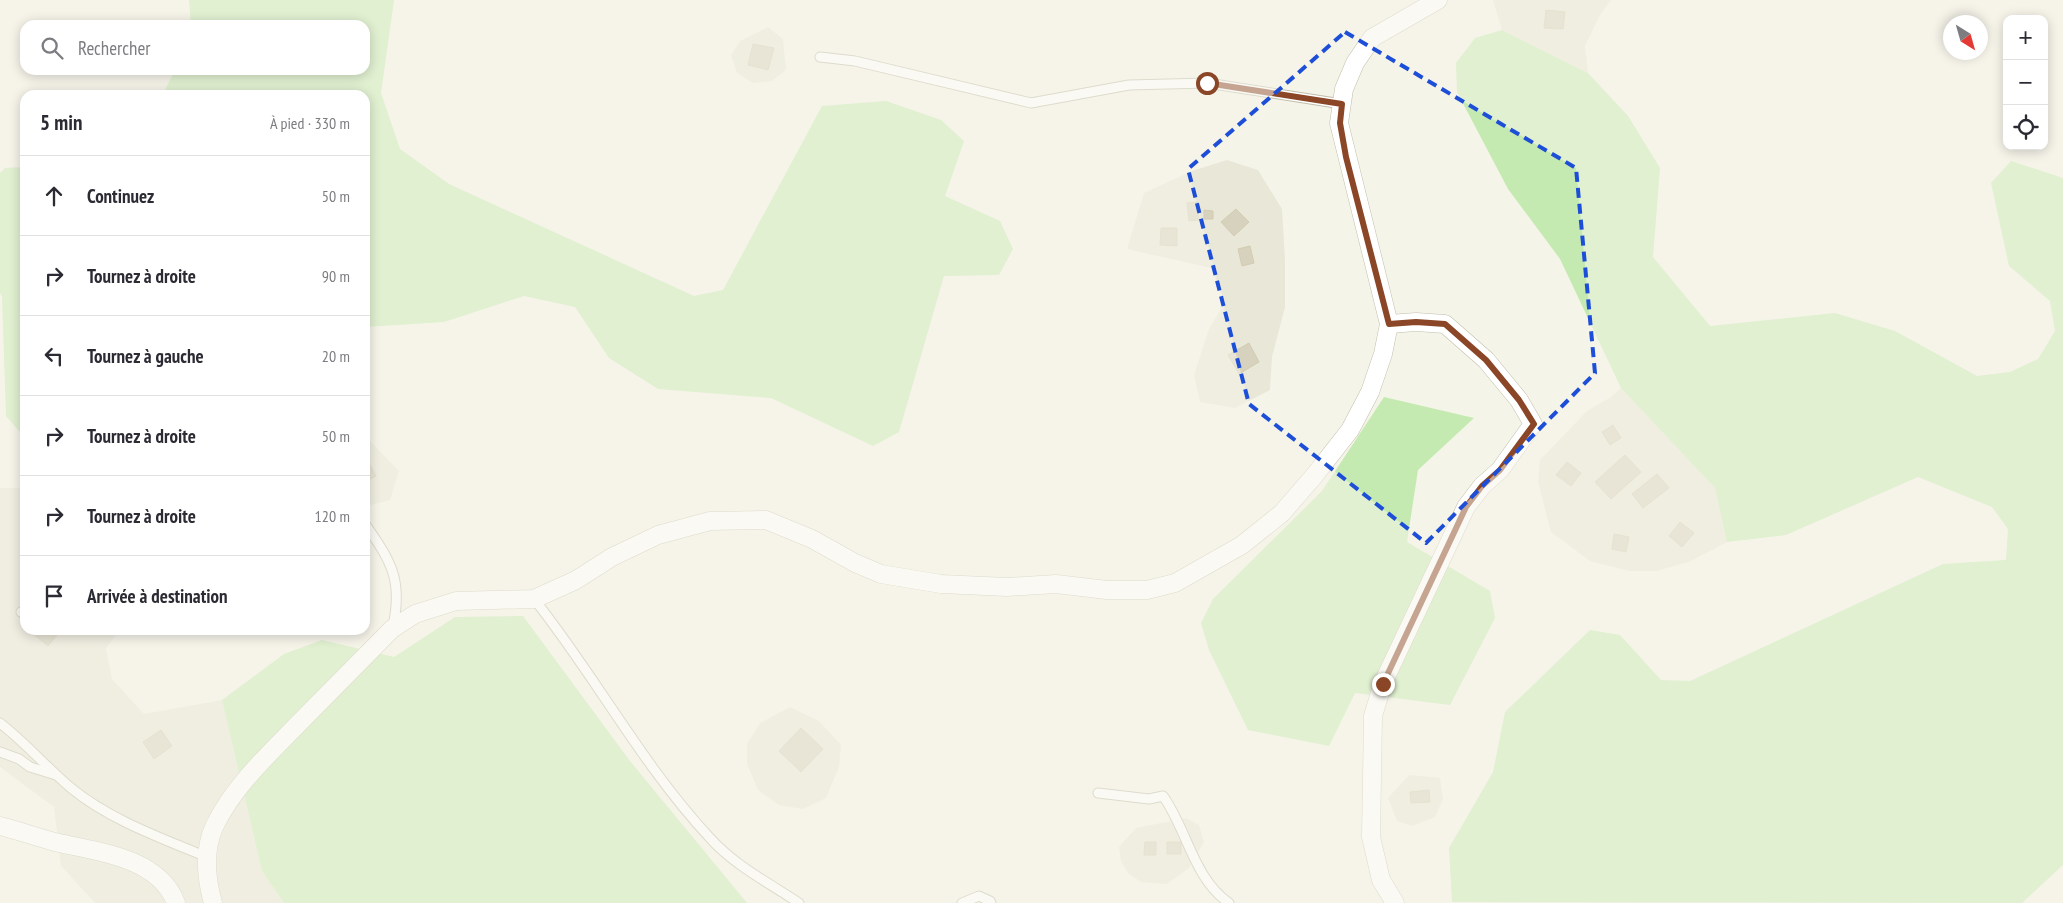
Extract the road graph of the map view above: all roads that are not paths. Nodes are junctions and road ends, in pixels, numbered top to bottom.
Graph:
1 (1438, 0) edge
2 (820, 57) dead end
3 (1342, 104) junction
4 (1389, 324) junction
5 (370, 531) edge
6 (534, 599) junction
7 (392, 629) junction
8 (0, 724) edge
9 (0, 752) edge
10 (59, 776) junction
11 (1098, 793) dead end
12 (0, 826) edge
13 (207, 857) junction
14 (211, 902) edge
15 (176, 903) edge
16 (798, 903) edge
17 (962, 903) edge
18 (991, 903) edge
19 (1229, 903) edge
20 (1395, 903) edge

1 - 3 street
2 - 3 lane
3 - 4 street
4 - 6 street
4 - 20 street
5 - 7 lane
6 - 7 street
6 - 16 lane
7 - 13 street
8 - 10 lane
9 - 10 lane
10 - 13 lane
11 - 19 lane
12 - 15 street
13 - 14 street
17 - 18 lane

